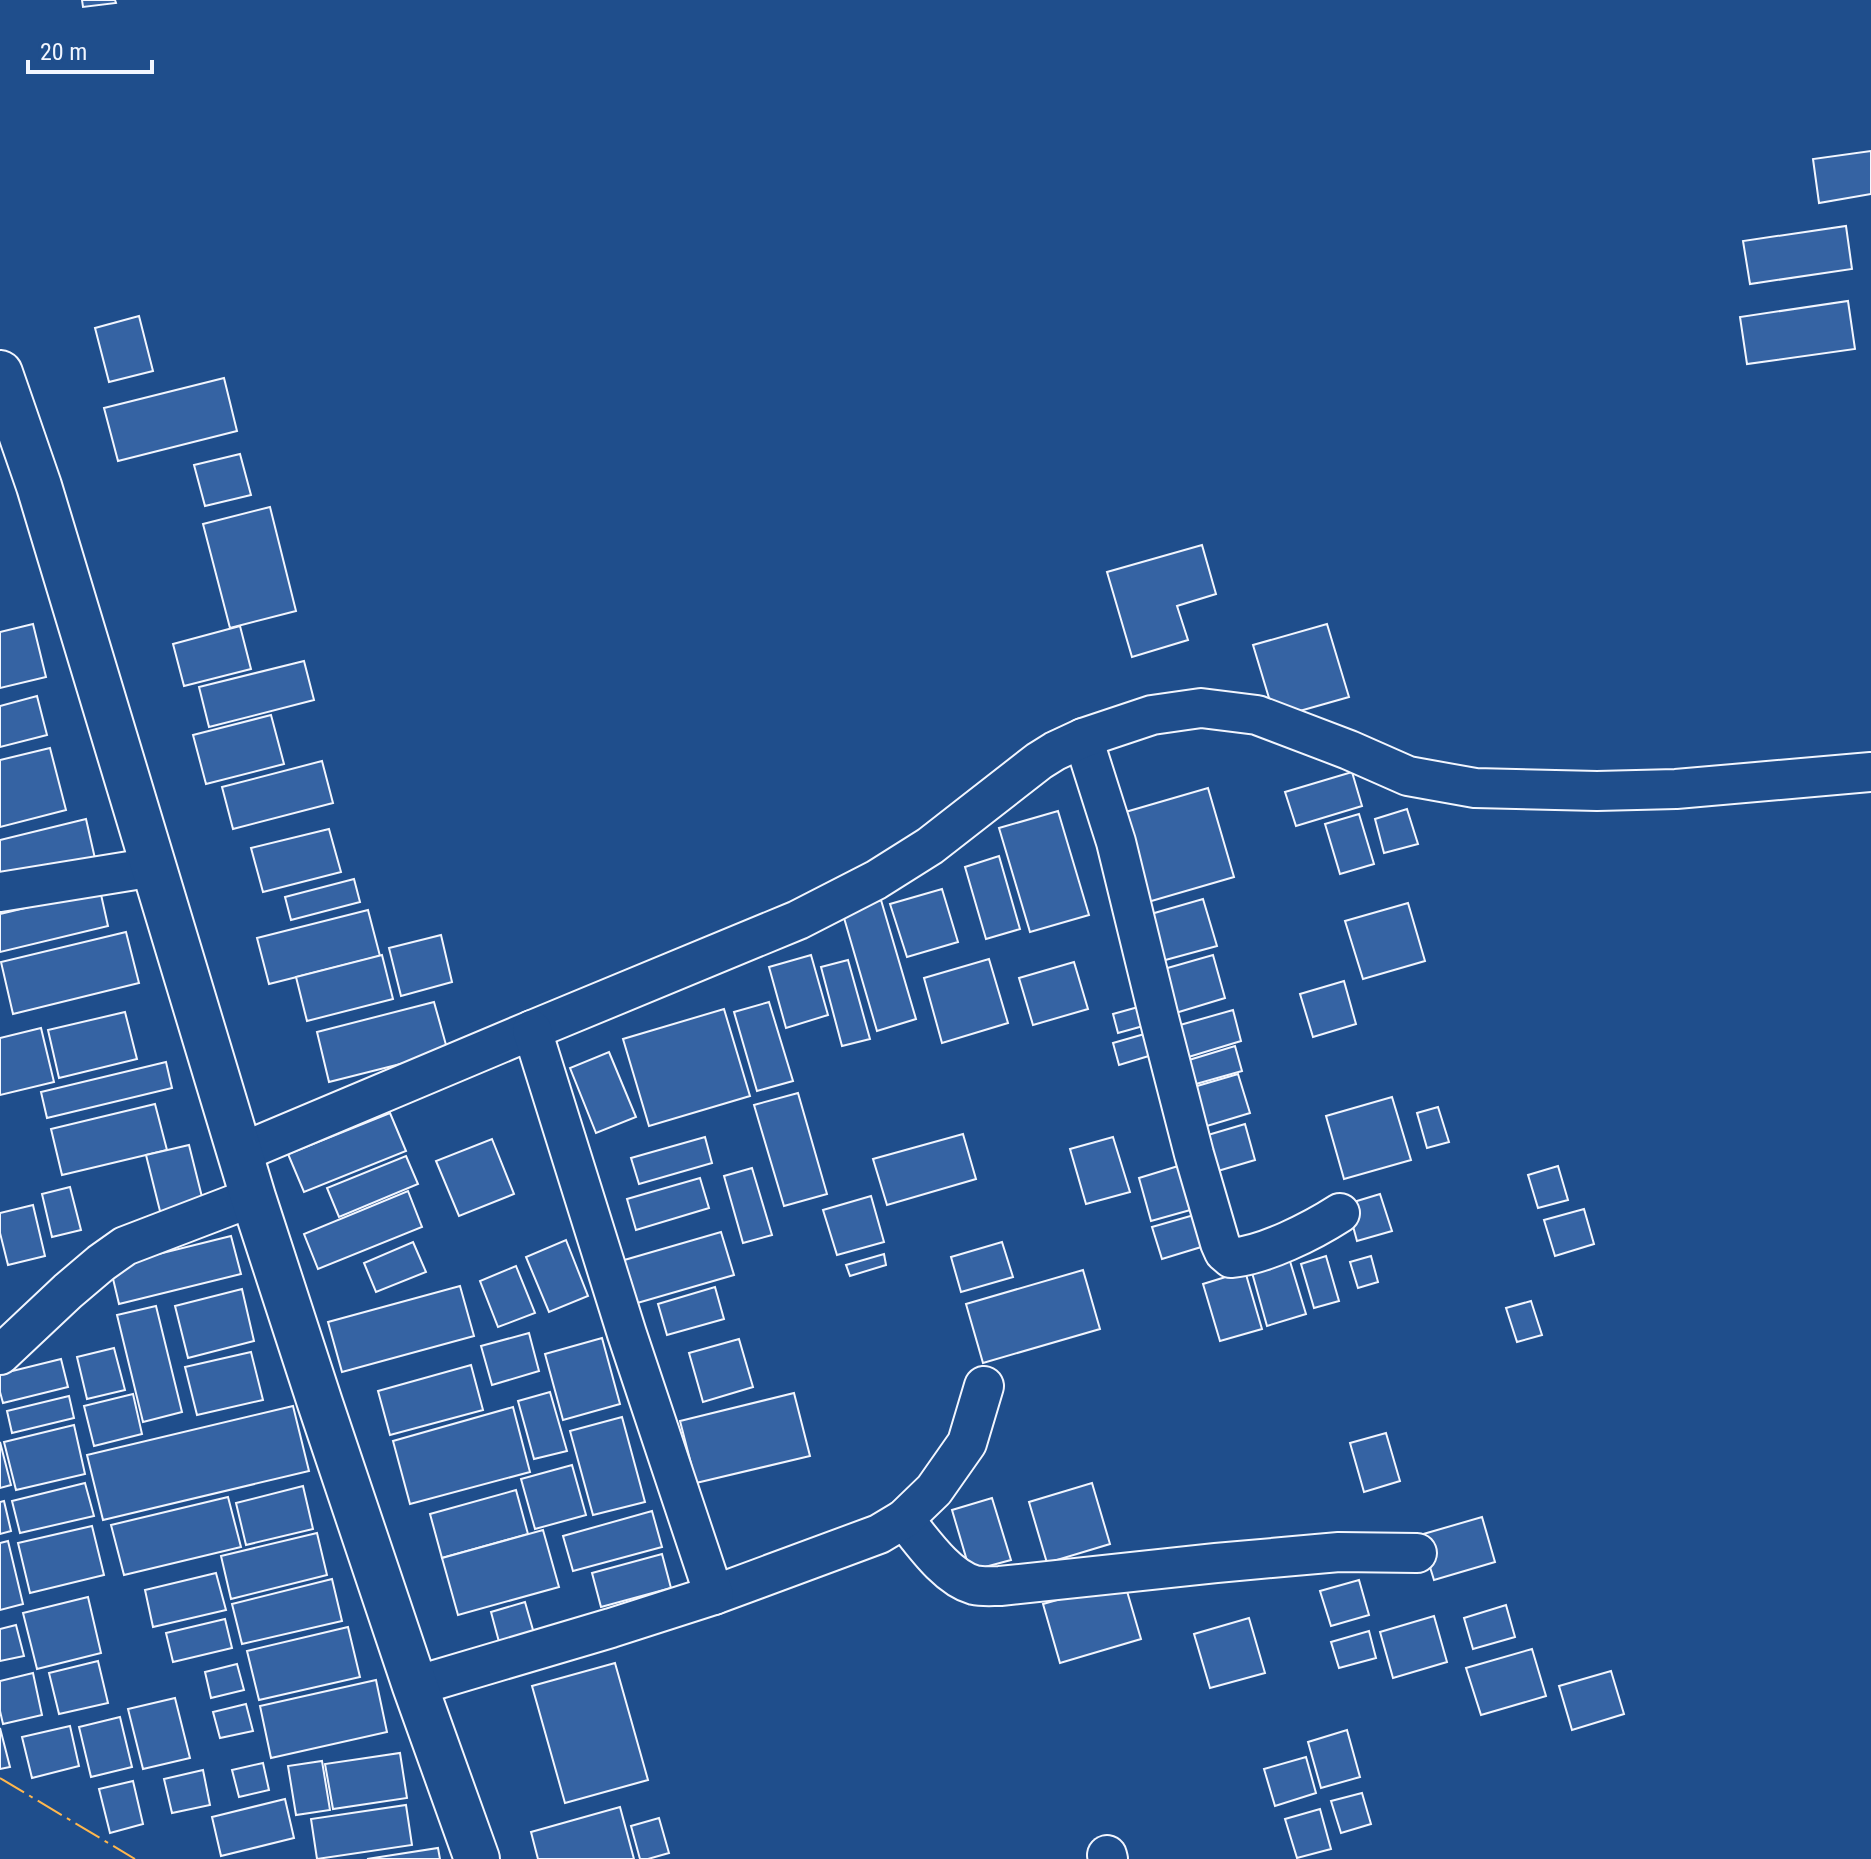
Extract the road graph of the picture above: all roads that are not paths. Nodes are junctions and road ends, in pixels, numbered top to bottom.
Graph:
1 (0, 373) edge
2 (1083, 738) junction
3 (1871, 772) edge
4 (154, 867) junction
5 (0, 892) edge
6 (532, 1030) junction
7 (240, 1153) junction
8 (253, 1197) junction
9 (1340, 1213) dead end
10 (0, 1355) edge
11 (984, 1386) dead end
12 (904, 1519) junction
13 (1417, 1553) dead end
14 (714, 1595) junction
15 (415, 1686) junction
16 (477, 1859) edge

1 - 4 main road
2 - 3 street
2 - 6 street
2 - 9 street
4 - 5 street
4 - 7 main road
6 - 7 street
6 - 14 street
7 - 8 main road
8 - 10 street
8 - 15 main road
11 - 12 street
12 - 13 street
12 - 14 street
14 - 15 street
15 - 16 main road

